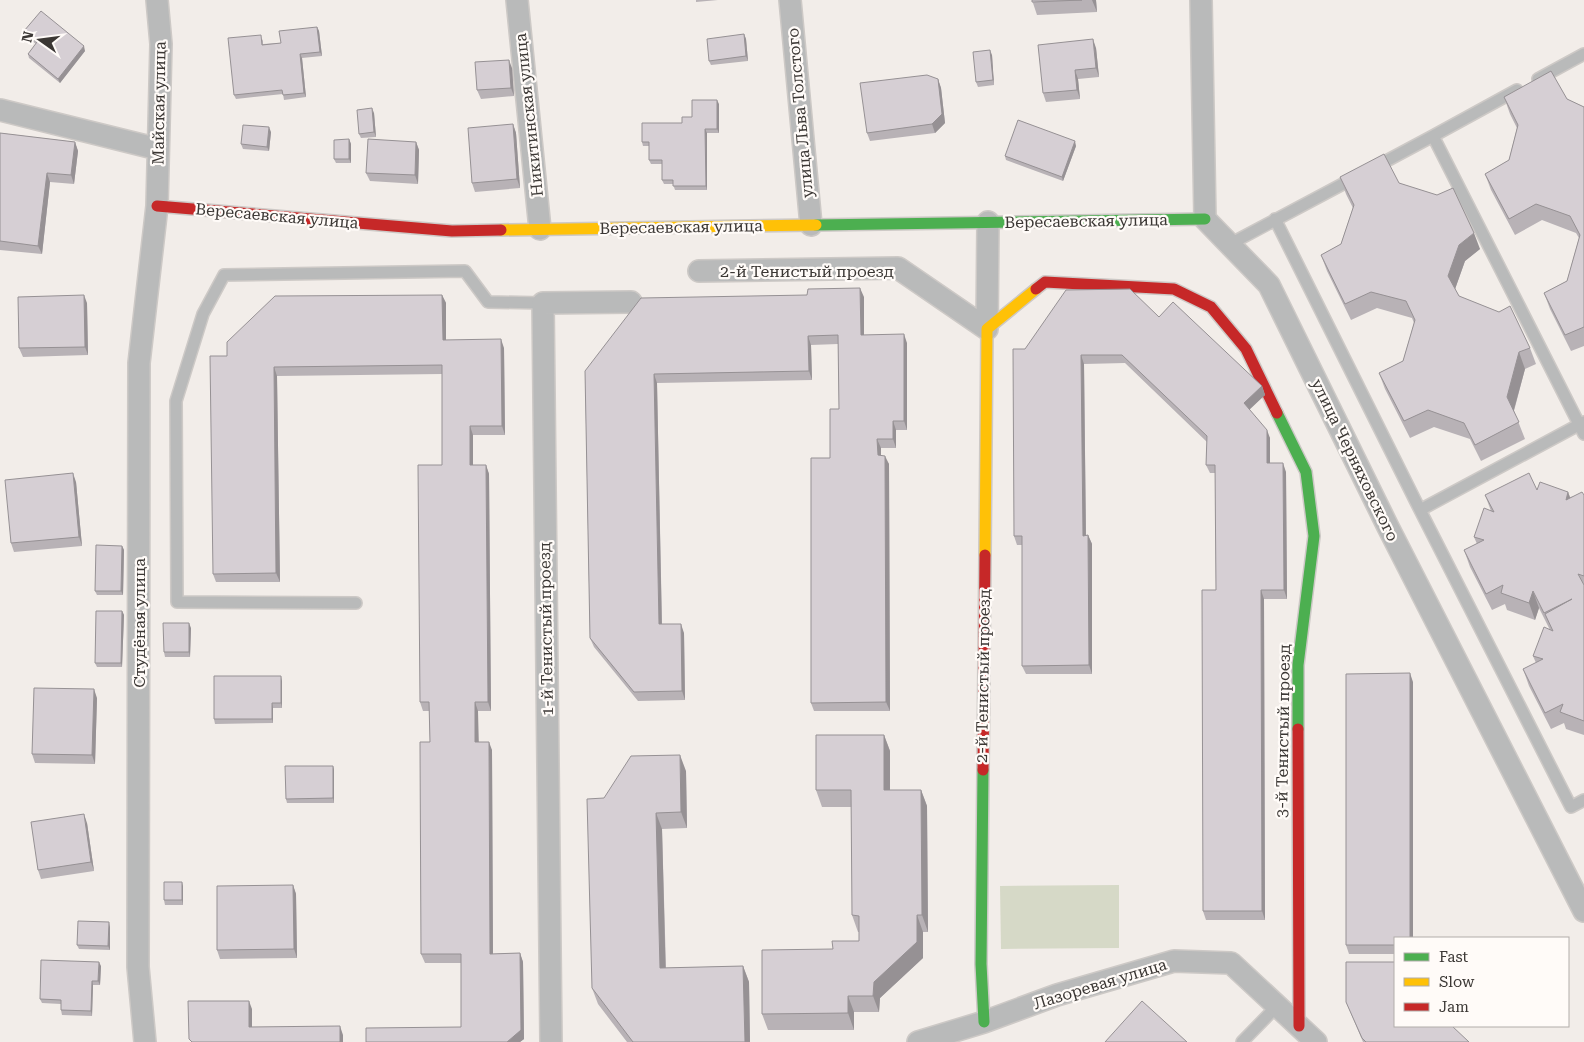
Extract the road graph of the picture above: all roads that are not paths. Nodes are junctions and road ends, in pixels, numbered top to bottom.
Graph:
1 (157, 0) edge
2 (517, 0) edge
3 (790, 0) edge
4 (1201, 0) edge
5 (1584, 54) edge
6 (0, 110) edge
7 (1433, 136) junction
8 (158, 149) junction
9 (157, 206) junction
10 (1205, 219) junction
11 (1275, 219) junction
12 (988, 222) junction
13 (811, 225) junction
14 (540, 230) junction
15 (1230, 244) junction
16 (699, 271) dead end
17 (631, 302) dead end
18 (543, 303) junction
19 (987, 329) junction
20 (1582, 427) edge
21 (1420, 510) junction
22 (356, 603) dead end
23 (1584, 800) edge
24 (1584, 911) edge
25 (1277, 1006) junction
26 (984, 1022) junction
27 (1298, 1026) junction
28 (145, 1042) edge
29 (551, 1042) edge
30 (918, 1042) edge
31 (1242, 1042) edge
32 (1316, 1042) edge

1 - 8 street, Майская улица
2 - 14 street, Никитинская улица
3 - 13 street, улица Льва Толстого
4 - 10 street
5 - 7 lane
6 - 8 street
7 - 11 lane
7 - 20 lane
8 - 9 street, Майская улица
9 - 14 street, Вересаевская улица
9 - 28 street, Студёная улица
10 - 12 street, Вересаевская улица
10 - 15 street, улица Черняховского
11 - 15 lane
11 - 21 lane
12 - 13 street, Вересаевская улица
12 - 19 street
13 - 14 street, Вересаевская улица
15 - 24 street, улица Черняховского
16 - 19 street, 2-й Тенистый проезд
17 - 18 street
18 - 22 lane
18 - 29 street, 1-й Тенистый проезд
19 - 26 street, 2-й Тенистый проезд
19 - 27 street, 3-й Тенистый проезд
20 - 21 lane
21 - 23 lane
25 - 26 street, Лазоревая улица
25 - 27 street, Лазоревая улица
25 - 31 lane
26 - 30 street, Лазоревая улица
27 - 32 street, Лазоревая улица

